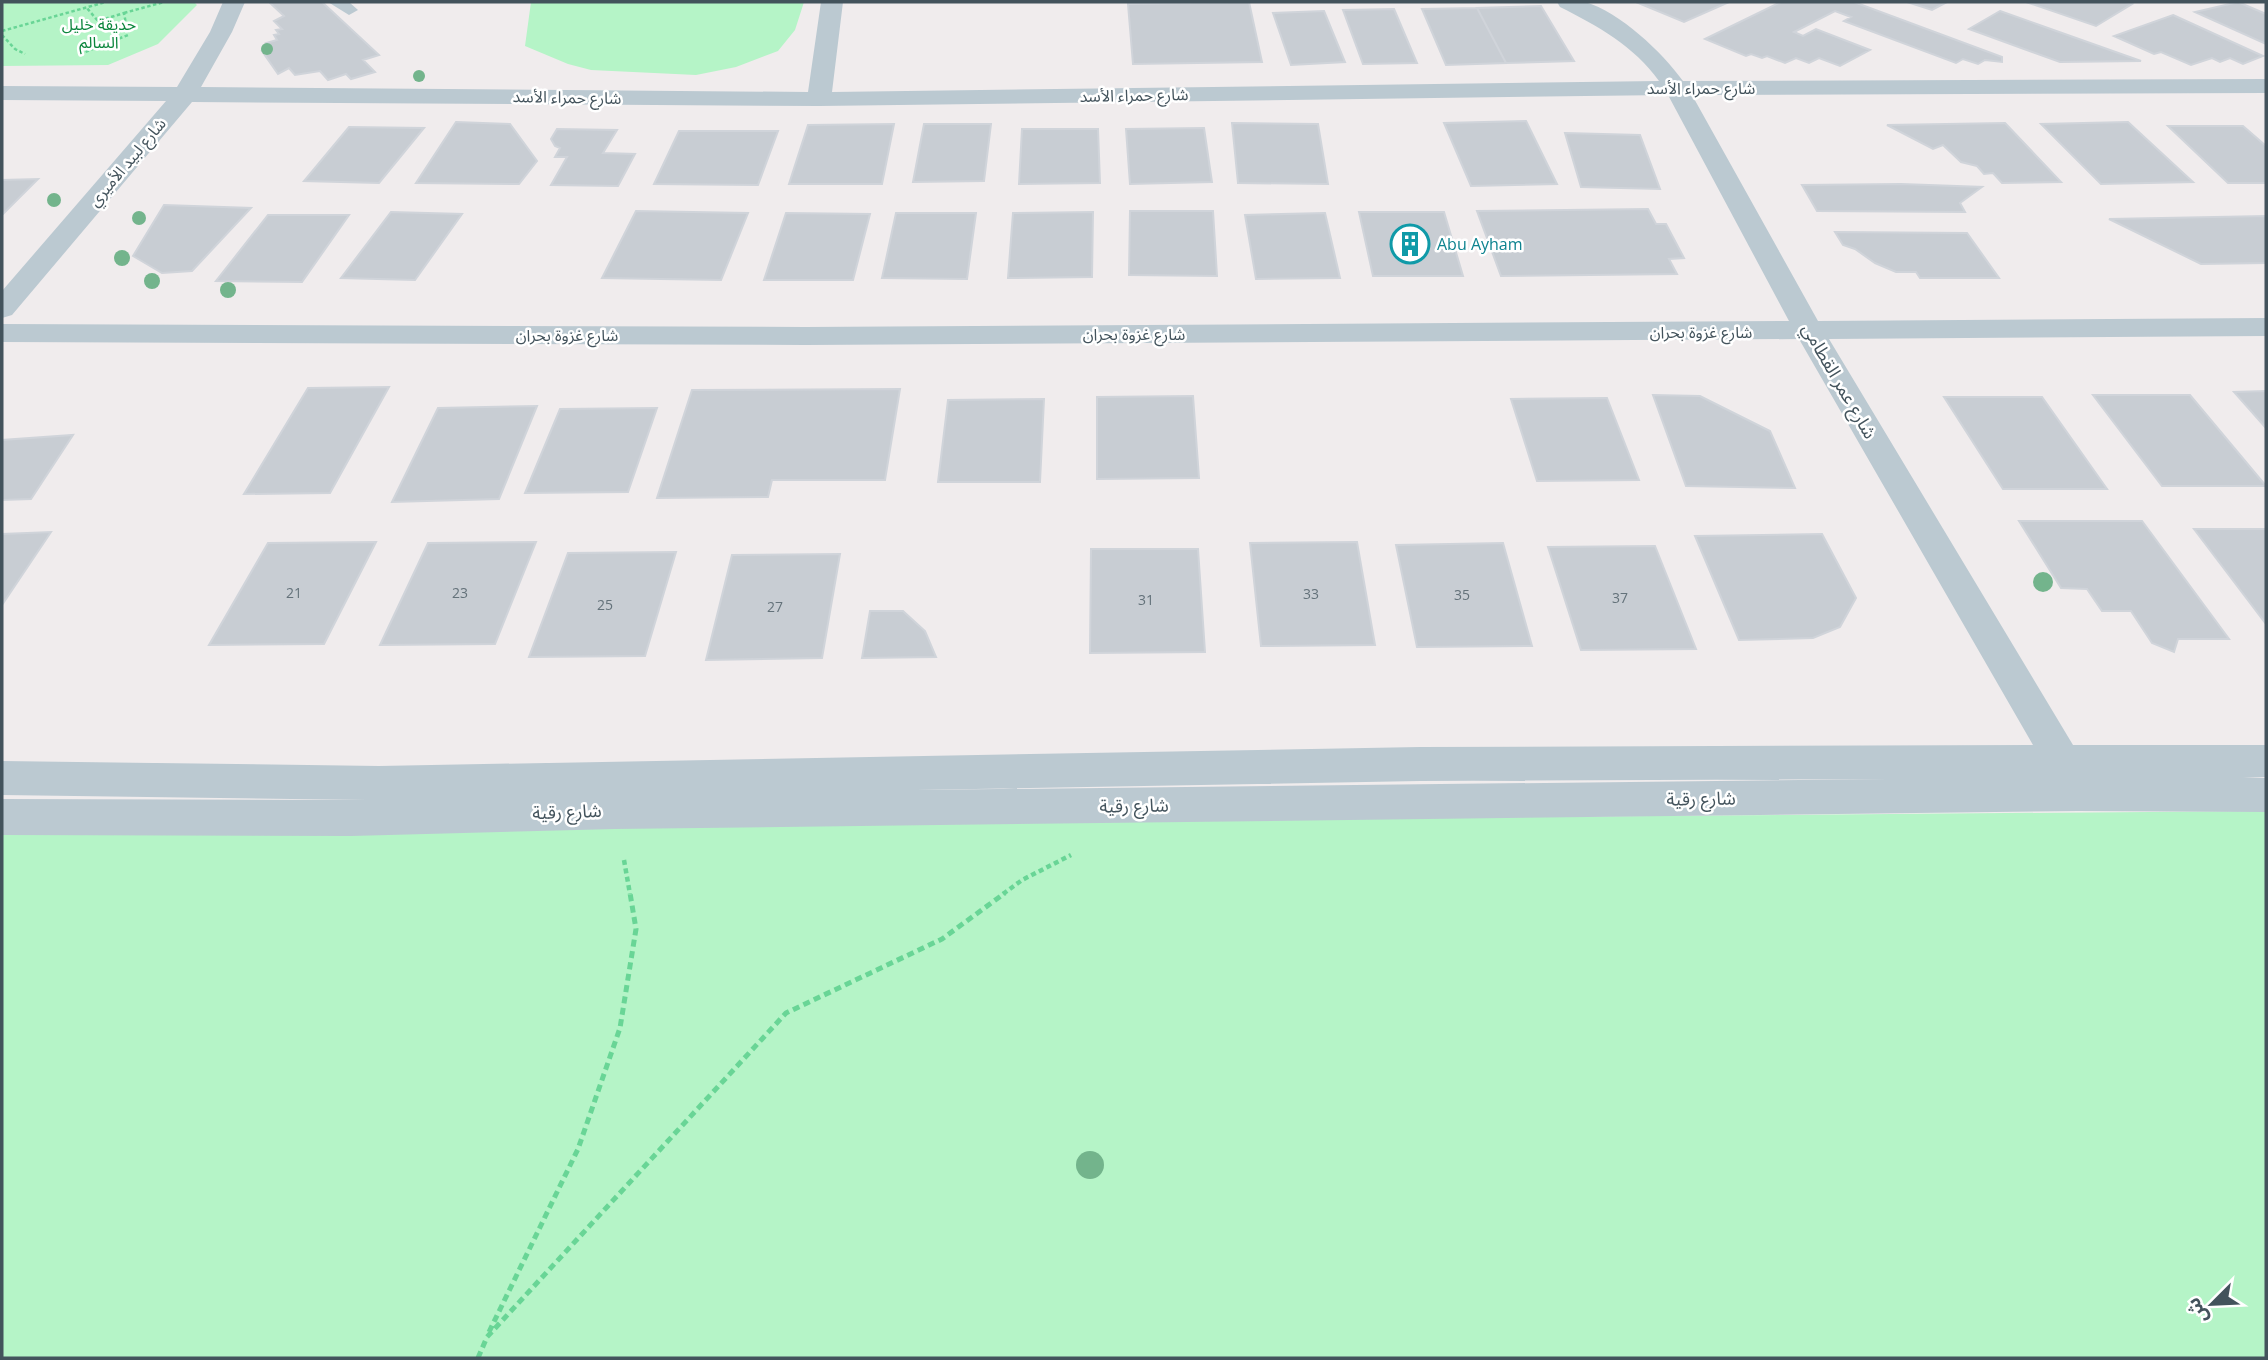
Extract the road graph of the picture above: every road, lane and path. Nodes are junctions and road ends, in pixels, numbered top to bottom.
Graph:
1 (106, 2) edge
2 (164, 2) edge
3 (234, 2) edge
4 (831, 2) edge
5 (1568, 2) edge
6 (86, 7) junction
7 (124, 13) junction
8 (2, 33) edge
9 (80, 54) dead end
10 (27, 55) dead end
11 (2266, 86) edge
12 (1676, 88) junction
13 (2, 93) edge
14 (186, 93) junction
15 (819, 99) junction
16 (2, 309) edge
17 (2266, 327) edge
18 (1810, 331) junction
19 (2, 333) edge
20 (2266, 761) edge
21 (2069, 777) junction
22 (2, 778) edge
23 (2266, 795) edge
24 (1115, 806) junction
25 (615, 811) junction
26 (2, 817) edge
27 (487, 1337) junction
28 (478, 1358) edge

1 - 6 path
2 - 7 path
3 - 14 street, شارع لبيد الأميري
4 - 15 street
5 - 12 street, شارع عمر القطامي
6 - 7 path
6 - 8 path
7 - 9 path
8 - 10 path
11 - 12 street, شارع حمراء الأسد
12 - 15 street, شارع حمراء الأسد
12 - 18 street, شارع عمر القطامي
13 - 14 street, شارع حمراء الأسد
14 - 15 street, شارع حمراء الأسد
14 - 16 street, شارع لبيد الأميري
17 - 18 street, شارع غزوة بحران
18 - 19 street, شارع غزوة بحران
18 - 21 street, شارع عمر القطامي
20 - 21 street, شارع رقية
21 - 22 street, شارع رقية
21 - 23 street, شارع رقية
21 - 24 street, شارع رقية
24 - 25 street, شارع رقية
24 - 27 path
25 - 26 street, شارع رقية
25 - 27 path
27 - 28 path

